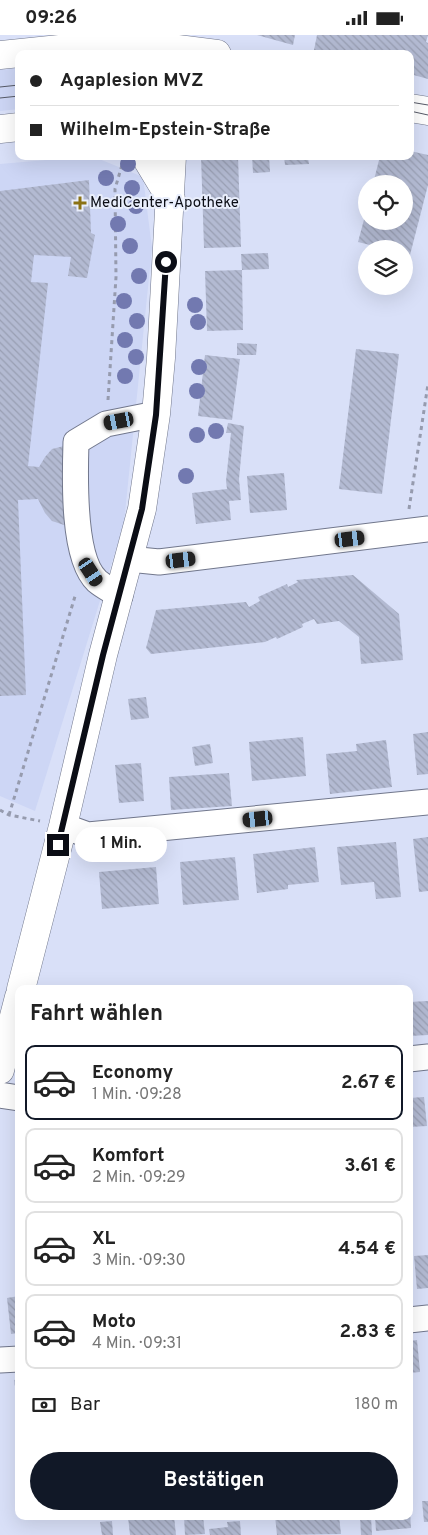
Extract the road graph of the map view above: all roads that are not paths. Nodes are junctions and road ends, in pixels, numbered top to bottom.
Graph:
1 (108, 44) junction
2 (206, 48) edge
3 (49, 50) edge
4 (129, 50) edge
5 (15, 53) edge
6 (0, 55) edge
7 (414, 109) edge
8 (428, 111) edge
9 (15, 127) edge
10 (0, 129) edge
11 (137, 160) edge
12 (172, 160) edge
13 (171, 199) junction
14 (156, 415) junction
15 (417, 530) edge
16 (130, 559) junction
17 (120, 596) junction
18 (428, 802) edge
19 (62, 827) junction
20 (22, 985) edge
21 (15, 1013) edge
22 (428, 1057) edge
23 (413, 1059) edge
24 (0, 1071) edge
25 (0, 1095) edge
26 (15, 1097) edge
27 (428, 1318) edge
28 (413, 1320) edge
29 (15, 1359) edge
30 (0, 1361) edge

1 - 2 main road
1 - 3 main road
1 - 4 main road
5 - 6 main road
7 - 8 main road
9 - 10 main road
11 - 13 main road
12 - 13 main road
13 - 14 main road
14 - 16 main road
14 - 17 street
15 - 16 street
16 - 17 main road
17 - 19 main road
18 - 19 street
19 - 20 main road
21 - 24 main road
22 - 23 street
25 - 26 street
27 - 28 street
29 - 30 street

